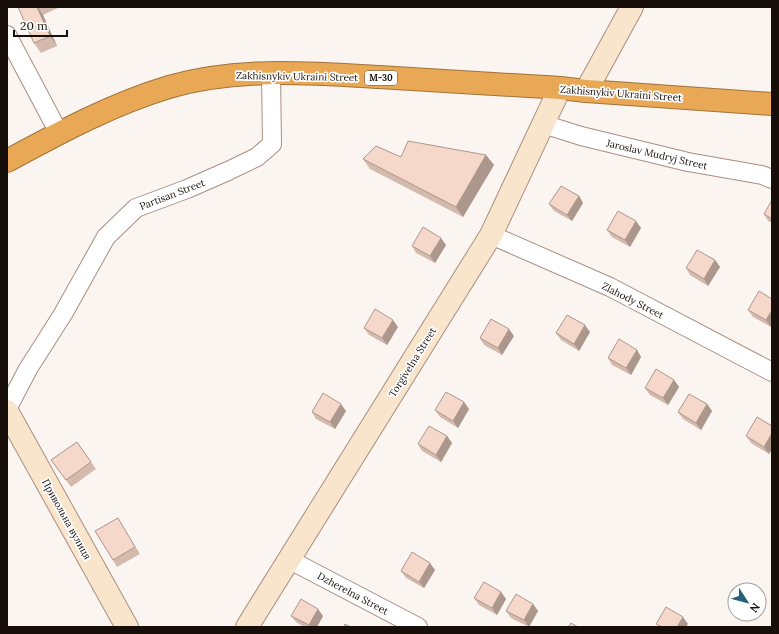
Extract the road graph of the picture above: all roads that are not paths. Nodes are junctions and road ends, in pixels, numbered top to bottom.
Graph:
1 (632, 7) edge
2 (7, 35) edge
3 (271, 73) junction
4 (560, 88) junction
5 (586, 91) junction
6 (772, 104) edge
7 (543, 124) junction
8 (59, 133) junction
9 (7, 161) edge
10 (772, 179) edge
11 (491, 236) junction
12 (772, 372) edge
13 (7, 410) edge
14 (288, 559) junction
15 (127, 627) edge
16 (246, 627) edge
17 (418, 627) edge

1 - 5 street
2 - 8 street
3 - 4 highway, Zakhisnykiv Ukraini Street / М-30
3 - 8 highway, Zakhisnykiv Ukraini Street / М-30
3 - 13 street, Partisan Street
4 - 5 highway, Zakhisnykiv Ukraini Street / М-30
4 - 7 street, Torgivelna Street
5 - 6 highway, Zakhisnykiv Ukraini Street / М-30
7 - 10 street, Jaroslav Mudryj Street
7 - 11 street, Torgivelna Street
8 - 9 highway, Zakhisnykiv Ukraini Street / М-30
11 - 12 street, Zlahody Street
11 - 14 street, Torgivelna Street
13 - 15 street, Привольна вулиця
14 - 16 street, Torgivelna Street
14 - 17 street, Dzherelna Street

